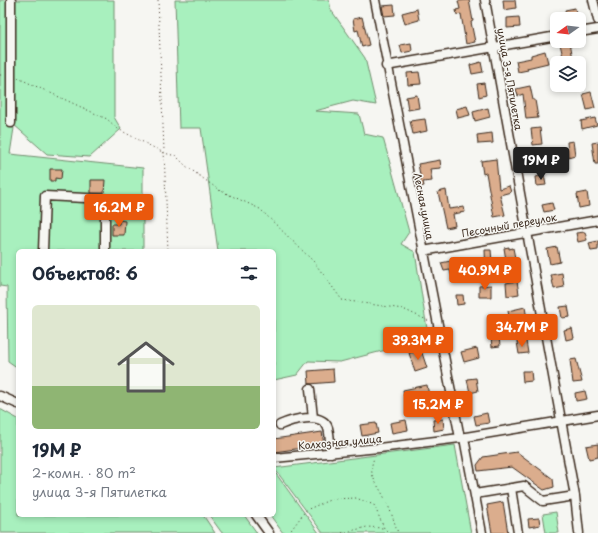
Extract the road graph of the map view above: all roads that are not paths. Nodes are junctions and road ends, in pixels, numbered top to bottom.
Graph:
1 (11, 0) edge
2 (375, 0) edge
3 (485, 0) edge
4 (593, 0) edge
5 (598, 20) edge
6 (598, 29) edge
7 (586, 31) edge
8 (550, 37) edge
9 (493, 47) junction
10 (386, 66) junction
11 (11, 123) dead end
12 (598, 220) edge
13 (528, 232) junction
14 (44, 249) edge
15 (105, 249) edge
16 (422, 251) junction
17 (310, 389) dead end
18 (0, 396) edge
19 (16, 403) edge
20 (598, 414) edge
21 (314, 418) junction
22 (561, 421) junction
23 (280, 425) dead end
24 (462, 438) junction
25 (331, 453) junction
26 (276, 458) edge
27 (511, 488) junction
28 (475, 494) junction
29 (575, 496) junction
30 (257, 517) edge
31 (269, 533) edge
32 (482, 533) edge
33 (518, 533) edge
34 (579, 533) edge

1 - 11 street
2 - 10 street, Лесная улица
3 - 9 street, улица 3-я Пятилетка
4 - 5 street
6 - 7 street
8 - 9 street
9 - 10 street
9 - 13 street, улица 3-я Пятилетка
10 - 16 street, Лесная улица
12 - 13 street, Песочный переулок
13 - 16 street, Песочный переулок
13 - 22 street, улица 3-я Пятилетка
14 - 15 street
16 - 24 street, Лесная улица
17 - 21 street
18 - 19 street
20 - 22 street, Колхозная улица
21 - 23 street
21 - 25 street
22 - 24 street, Колхозная улица
22 - 29 street, улица 3-я Пятилетка
24 - 25 street, Колхозная улица
24 - 28 street, Лесная улица
25 - 26 street, Колхозная улица
27 - 28 street
27 - 29 street
27 - 33 street
28 - 32 street, Лесная улица
29 - 34 street, улица 3-я Пятилетка
30 - 31 street

